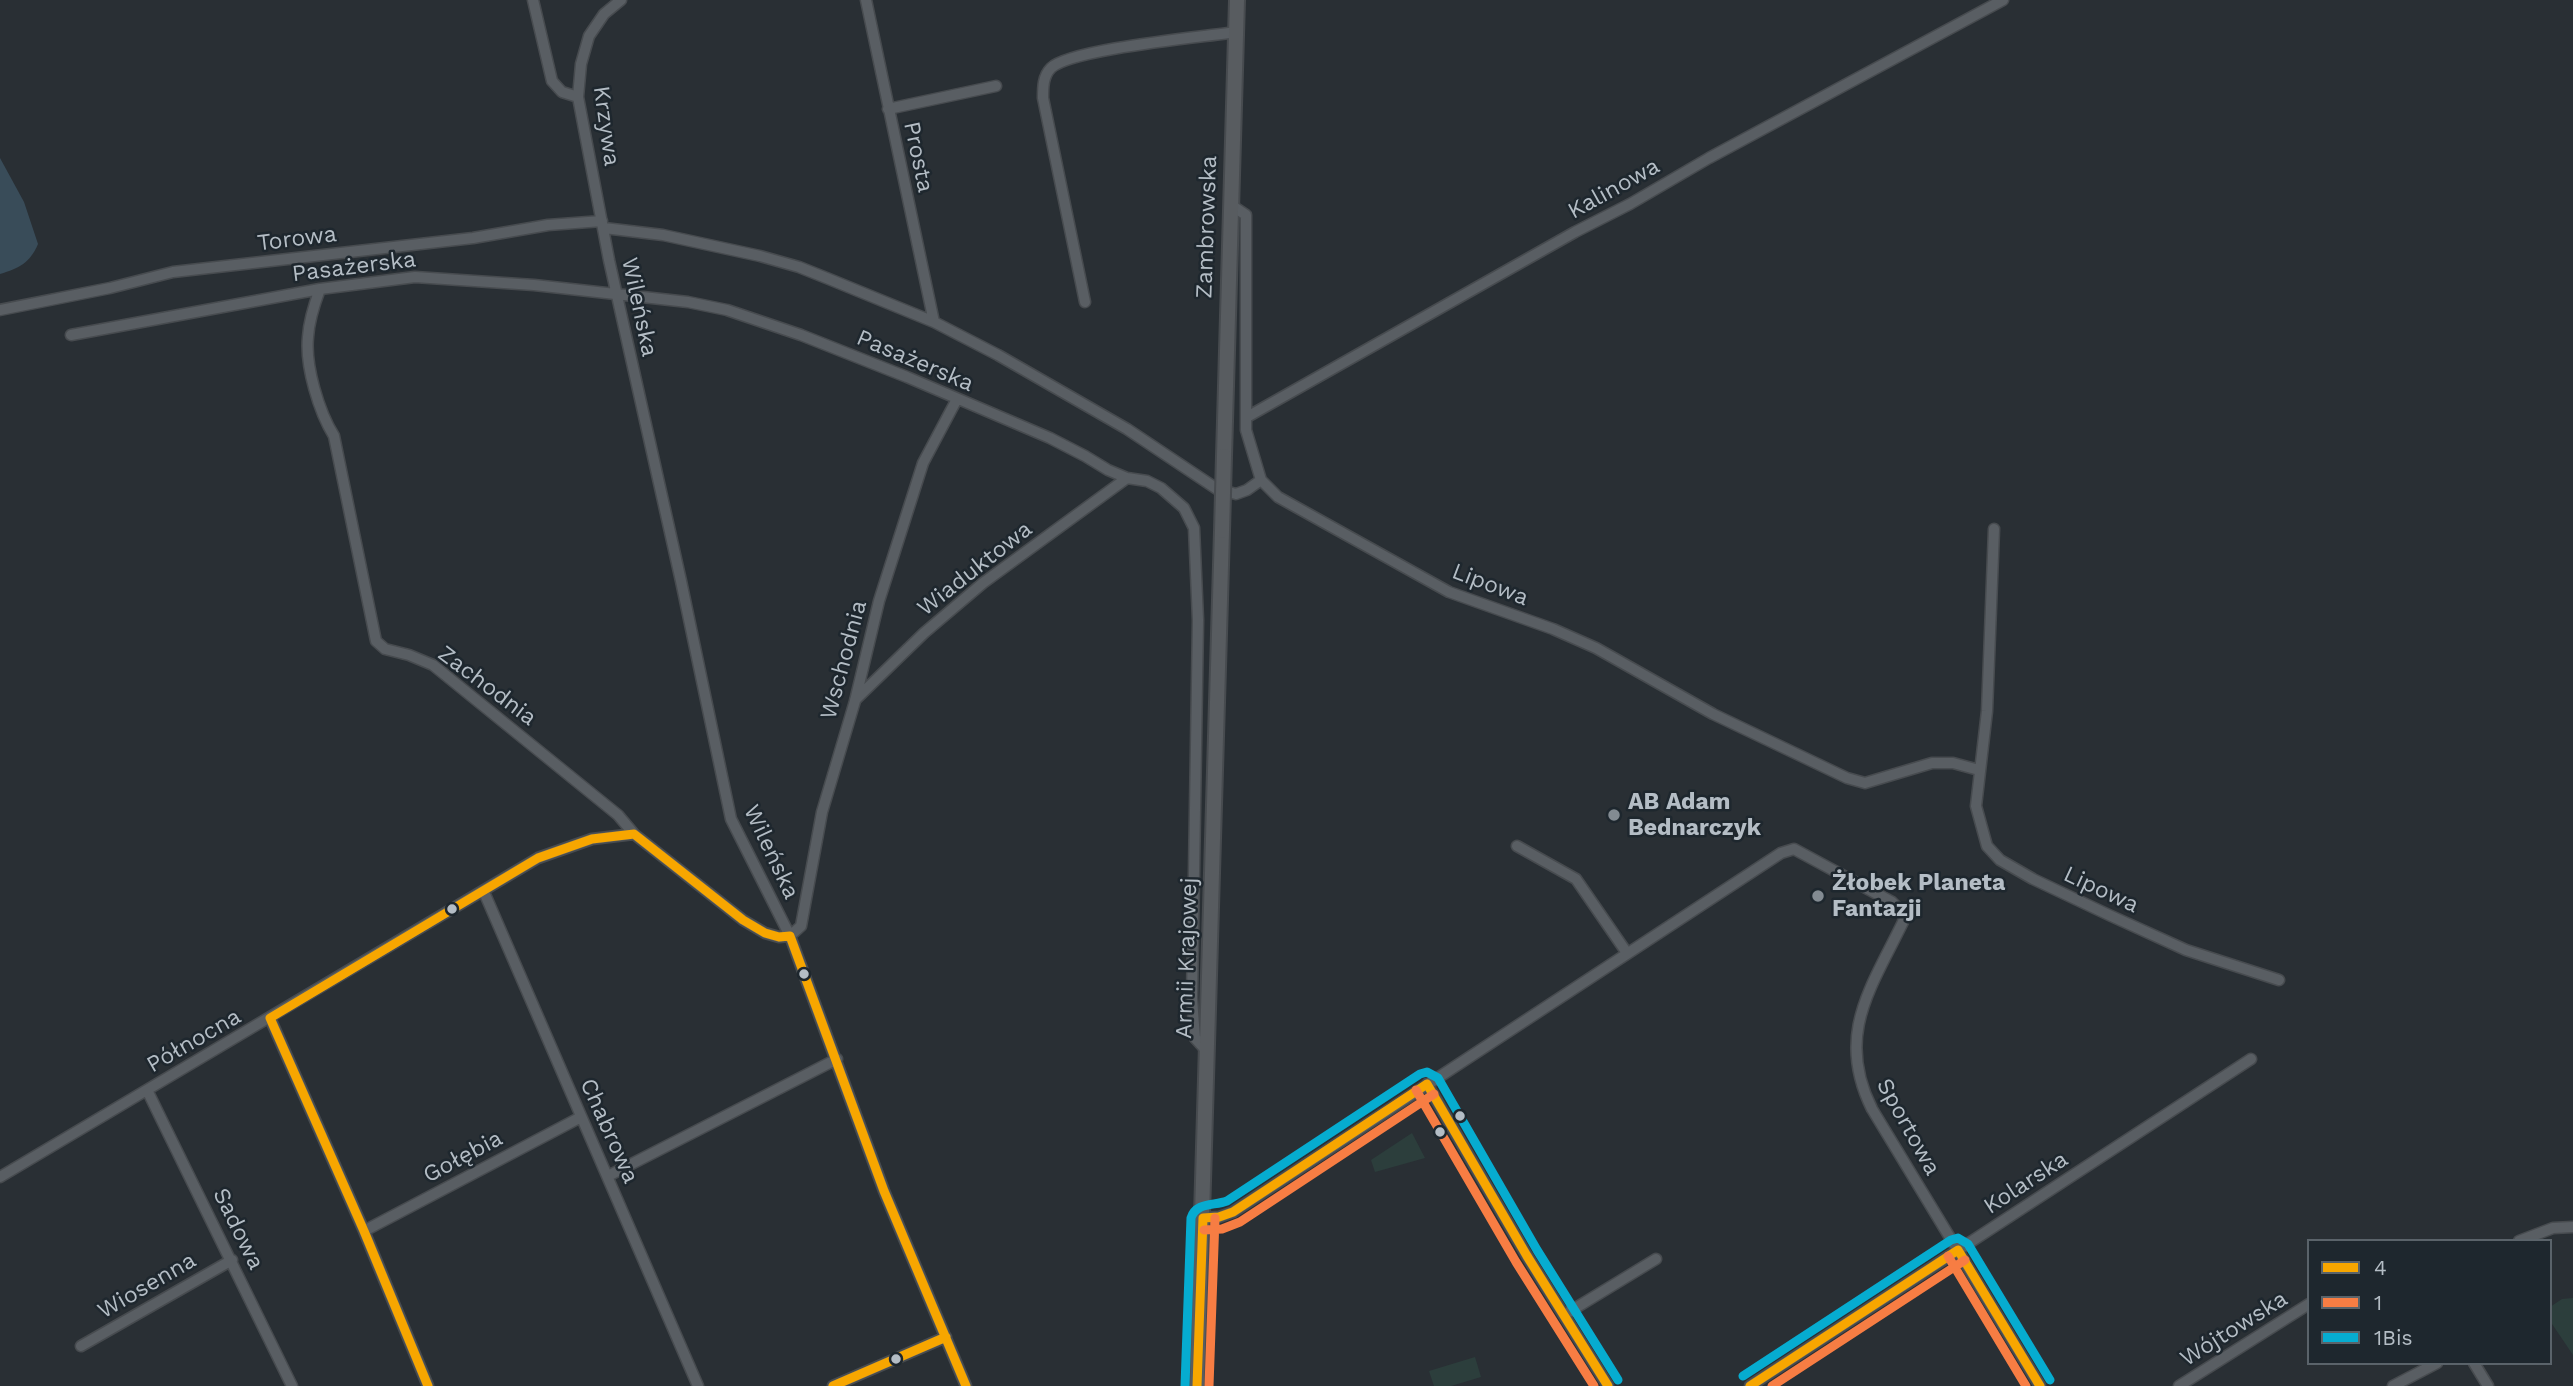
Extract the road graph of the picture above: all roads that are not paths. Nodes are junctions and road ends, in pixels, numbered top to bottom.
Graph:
1 (533, 0) edge
2 (621, 0) edge
3 (866, 0) edge
4 (1237, 0) edge
5 (2003, 0) edge
6 (1236, 32) junction
7 (996, 86) dead end
8 (578, 97) junction
9 (888, 109) junction
10 (1231, 205) junction
11 (603, 224) junction
12 (320, 289) junction
13 (617, 296) junction
14 (1085, 302) dead end
15 (0, 310) edge
16 (934, 322) junction
17 (71, 335) dead end
18 (957, 399) junction
19 (1247, 417) junction
20 (1127, 478) junction
21 (1261, 480) junction
22 (1994, 529) dead end
23 (1222, 531) joint
24 (855, 701) junction
25 (1979, 771) junction
26 (634, 834) junction
27 (1517, 846) dead end
28 (484, 892) junction
29 (790, 936) junction
30 (1628, 953) junction
31 (2279, 981) dead end
32 (270, 1018) junction
33 (1206, 1049) junction
34 (837, 1059) junction
35 (2252, 1059) dead end
36 (1427, 1084) junction
37 (148, 1090) junction
38 (581, 1117) junction
39 (0, 1177) edge
40 (608, 1177) junction
41 (1203, 1218) junction
42 (2573, 1227) edge
43 (364, 1231) junction
44 (2524, 1239) edge
45 (1958, 1250) junction
46 (1656, 1259) dead end
47 (232, 1260) junction
48 (2307, 1305) edge
49 (1564, 1315) junction
50 (946, 1337) junction
51 (81, 1346) dead end
52 (2433, 1365) edge
53 (2474, 1365) edge
54 (292, 1386) edge
55 (428, 1386) edge
56 (698, 1386) edge
57 (833, 1386) edge
58 (966, 1386) edge
59 (1197, 1386) edge
60 (1608, 1386) edge
61 (1750, 1386) edge
62 (2040, 1386) edge
63 (2179, 1386) edge
64 (2393, 1386) edge
65 (2488, 1386) edge

1 - 8 street
2 - 8 street, Krzywa
3 - 9 street, Prosta
4 - 6 main road, Zambrowska
5 - 19 street, Kalinowa
6 - 10 main road, Zambrowska
6 - 14 street
7 - 9 street
8 - 11 street, Krzywa
9 - 16 street, Prosta
10 - 19 street
10 - 23 main road, Zambrowska, bridge
11 - 13 street, Wileńska
11 - 15 street, Torowa
11 - 16 street, Torowa
12 - 13 street, Pasażerska
12 - 17 street, Pasażerska
12 - 26 street, Zachodnia
13 - 18 street, Pasażerska
13 - 29 street, Wileńska
16 - 21 street, Torowa
18 - 20 street, Pasażerska
18 - 24 street, Wschodnia
19 - 21 street
20 - 24 street, Wiaduktowa
20 - 33 street, Pasażerska
21 - 25 street, Lipowa
22 - 25 street, Lipowa
23 - 33 main road, Armii Krajowej
24 - 29 street, Wschodnia
25 - 31 street, Lipowa
26 - 28 street, Północna
26 - 29 street, Zachodnia
27 - 30 street
28 - 32 street, Północna
28 - 38 street, Chabrowa
29 - 34 street, Wileńska
30 - 36 street
30 - 45 street, Sportowa
32 - 37 street, Północna
32 - 43 street
33 - 41 main road, Armii Krajowej
34 - 40 street
34 - 50 street, Wileńska
35 - 45 street, Kolarska
36 - 41 street
36 - 49 street
37 - 39 street, Północna
37 - 47 street, Sadowa
38 - 40 street, Chabrowa
38 - 43 street, Gołębia
40 - 56 street, Chabrowa
41 - 59 main road, Armii Krajowej
42 - 44 street
43 - 55 street
45 - 61 street, Kolarska
45 - 62 street, Sportowa
46 - 49 street
47 - 51 street, Wiosenna
47 - 54 street, Sadowa
48 - 63 street, Wójtowska
49 - 60 street
50 - 57 street
50 - 58 street, Wileńska
52 - 64 street
53 - 65 street

